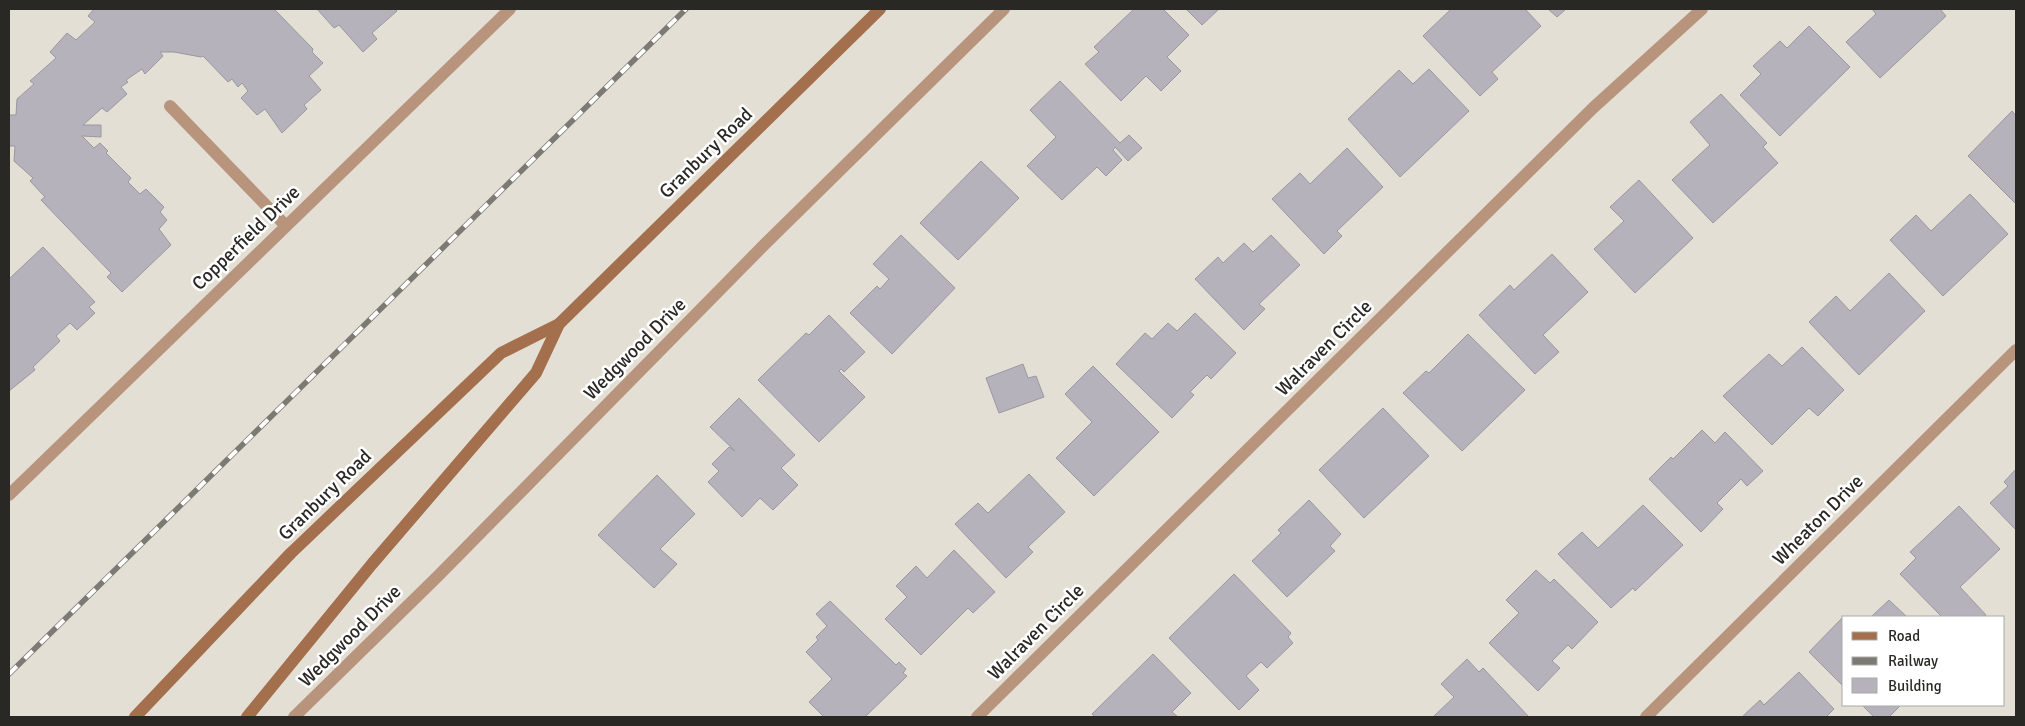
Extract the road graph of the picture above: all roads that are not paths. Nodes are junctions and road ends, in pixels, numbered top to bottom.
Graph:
1 (510, 9) edge
2 (880, 9) edge
3 (1004, 9) edge
4 (1702, 9) edge
5 (170, 106) dead end
6 (286, 226) junction
7 (559, 324) junction
8 (2016, 350) edge
9 (9, 495) edge
10 (135, 717) edge
11 (247, 717) edge
12 (294, 717) edge
13 (977, 717) edge
14 (1646, 717) edge

1 - 6 street, Copperfield Drive
2 - 7 main road, Granbury Road
3 - 12 street, Wedgwood Drive
4 - 13 street, Walraven Circle
5 - 6 street
6 - 9 street, Copperfield Drive
7 - 10 main road, Granbury Road
7 - 11 main road, Granbury Road
8 - 14 street, Wheaton Drive

